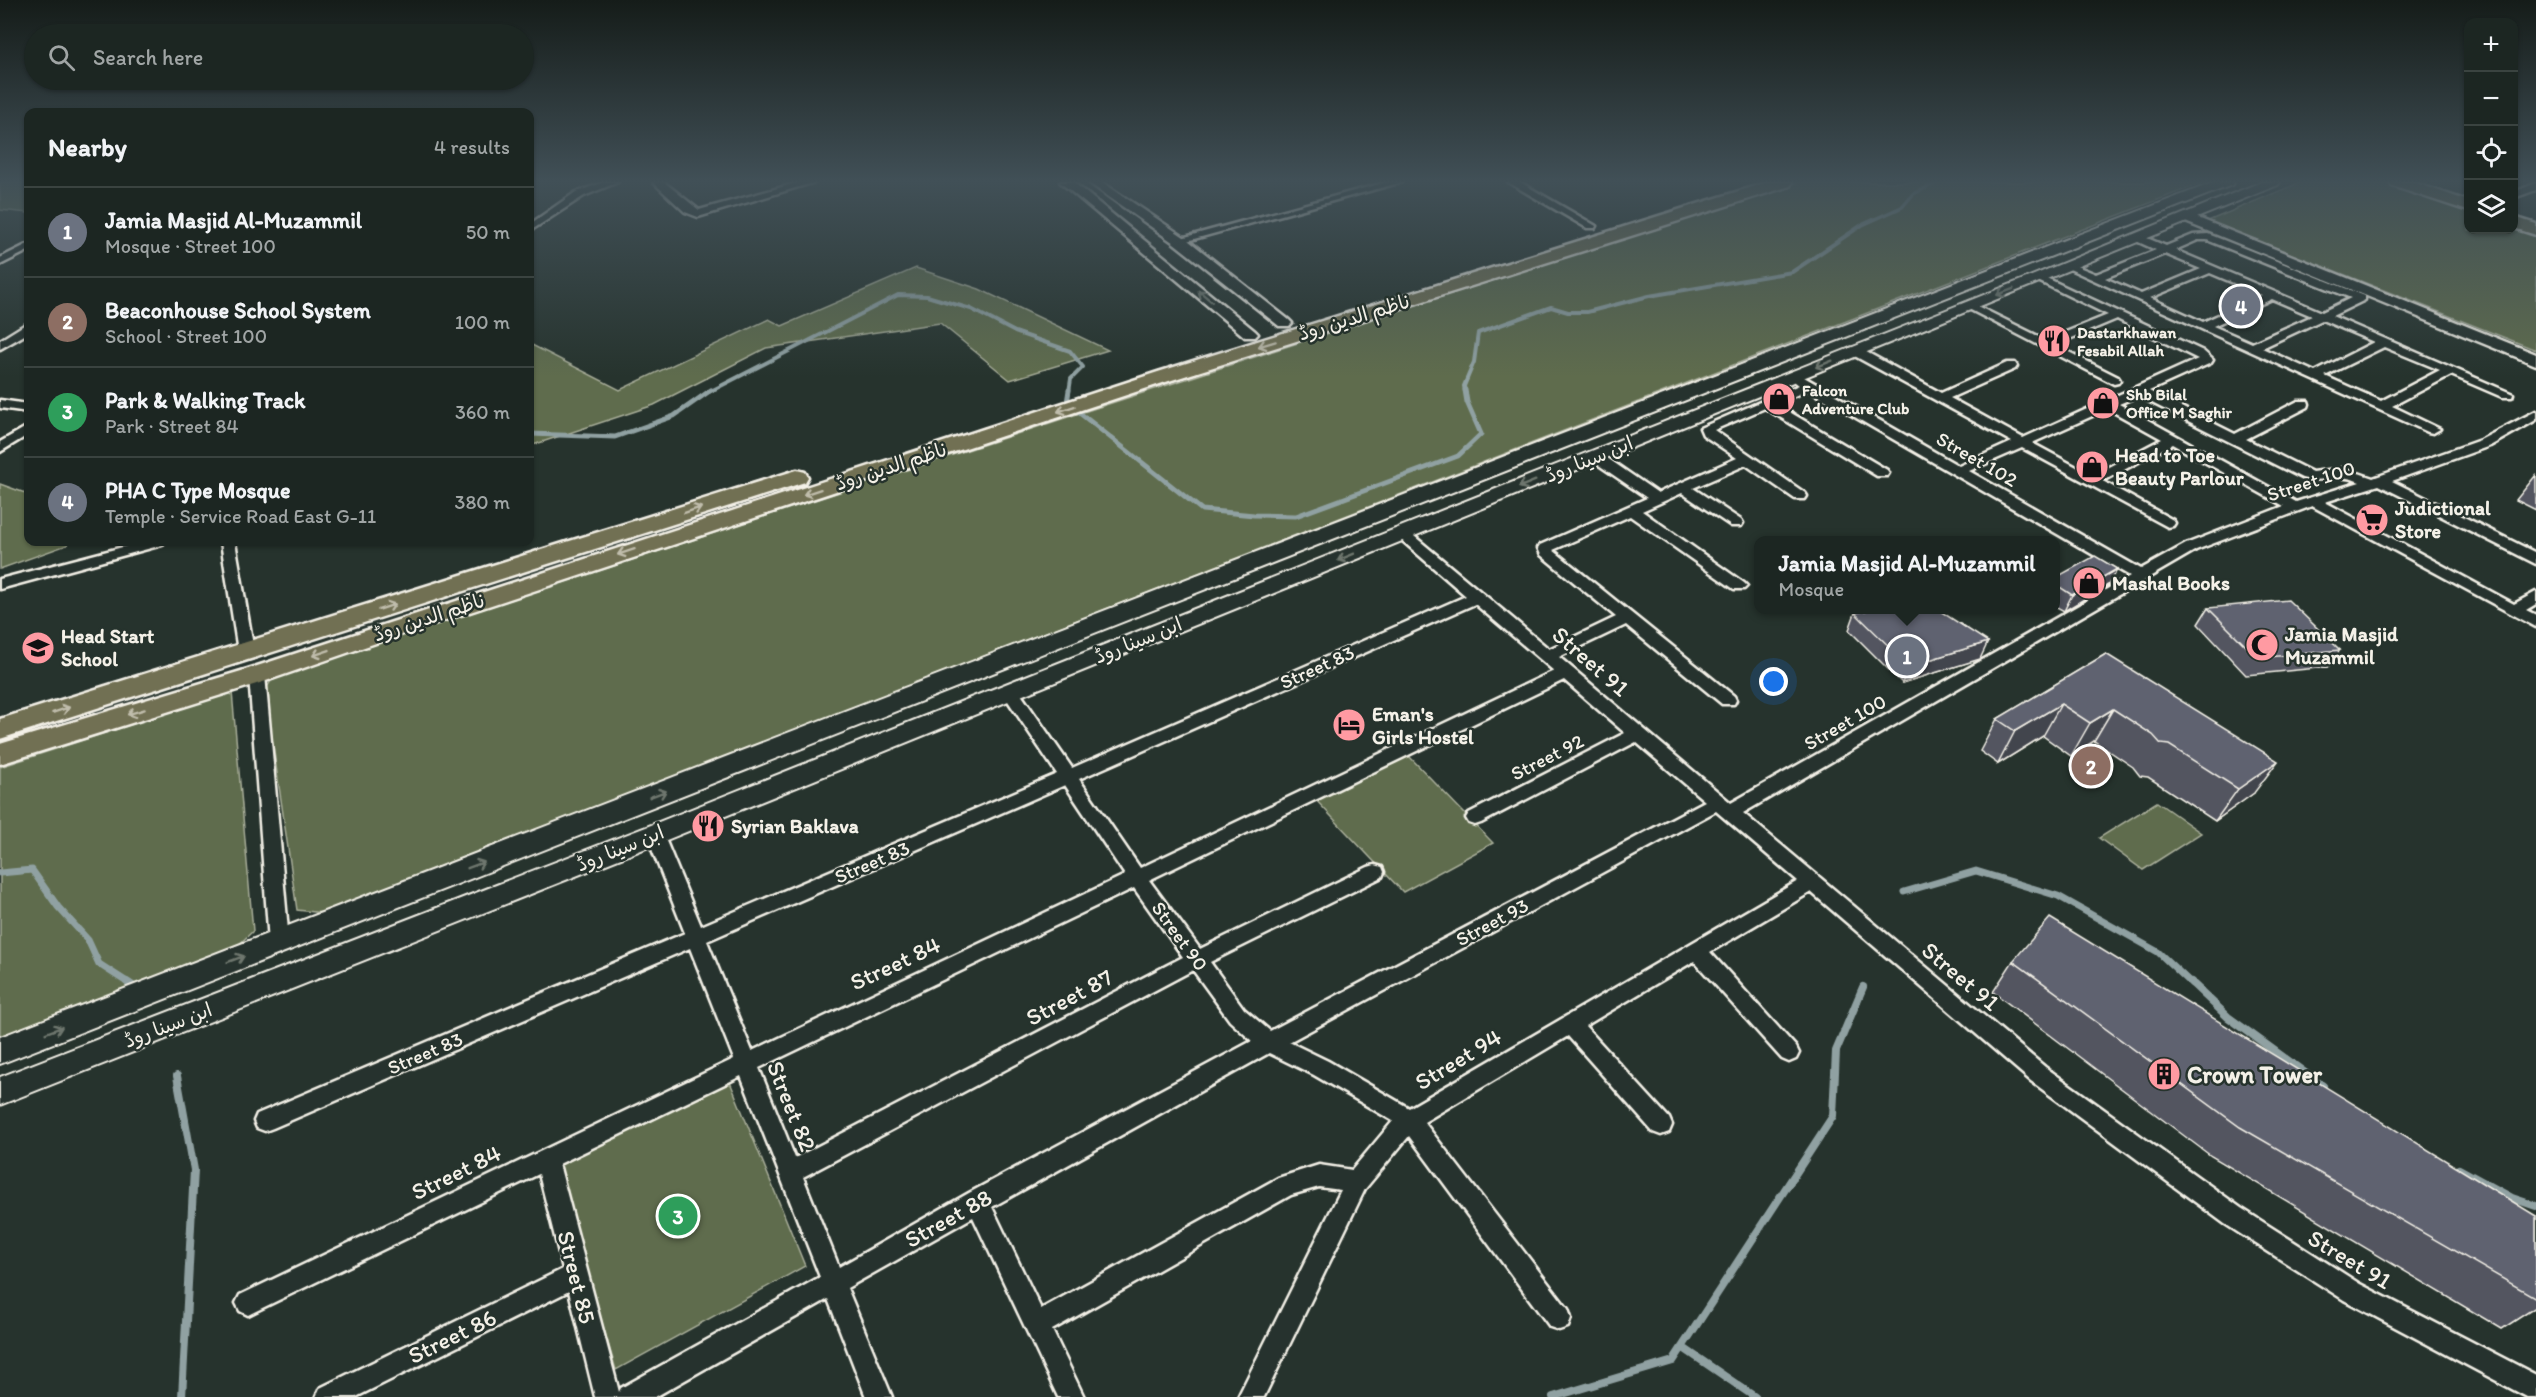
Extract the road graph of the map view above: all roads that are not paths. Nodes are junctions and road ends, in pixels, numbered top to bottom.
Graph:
1 (1148, 247) edge
2 (1188, 247) edge
3 (1523, 247) edge
4 (1576, 247) edge
5 (2059, 247) edge
6 (2115, 247) edge
7 (2158, 247) edge
8 (2171, 247) edge
9 (2236, 247) edge
10 (2248, 247) edge
11 (24, 249) edge
12 (2164, 250) junction
13 (0, 262) edge
14 (2069, 266) junction
15 (1460, 267) junction
16 (2209, 269) junction
17 (1477, 278) junction
18 (2040, 278) junction
19 (2095, 278) junction
20 (2271, 295) junction
21 (2141, 298) junction
22 (1969, 306) junction
23 (2118, 315) junction
24 (2320, 316) junction
25 (1284, 323) junction
26 (2203, 326) junction
27 (24, 330) edge
28 (1250, 334) junction
29 (2384, 342) junction
30 (0, 345) edge
31 (2045, 345) junction
32 (2252, 348) junction
33 (1855, 351) junction
34 (2536, 360) edge
35 (2011, 366) dead end
36 (2450, 370) junction
37 (1157, 371) junction
38 (2316, 376) junction
39 (2114, 380) dead end
40 (1801, 381) junction
41 (2139, 391) junction
42 (2507, 394) dead end
43 (1940, 398) junction
44 (1766, 403) junction
45 (0, 404) edge
46 (2109, 404) junction
47 (2303, 404) dead end
48 (2382, 406) junction
49 (24, 407) edge
50 (2536, 415) edge
51 (2433, 429) dead end
52 (24, 433) edge
53 (2172, 439) junction
54 (2236, 439) junction
55 (2022, 443) junction
56 (0, 448) edge
57 (1595, 456) junction
58 (1747, 459) junction
59 (1959, 471) junction
60 (1882, 473) dead end
61 (2102, 476) dead end
62 (2376, 482) junction
63 (1682, 487) junction
64 (1800, 496) dead end
65 (1656, 498) junction
66 (2314, 502) junction
67 (2295, 507) junction
68 (1630, 509) junction
69 (1386, 510) junction
70 (1736, 523) dead end
71 (2168, 523) dead end
72 (1407, 532) junction
73 (142, 546) edge
74 (229, 546) edge
75 (2536, 559) edge
76 (2141, 576) junction
77 (0, 584) edge
78 (1739, 586) dead end
79 (1477, 597) junction
80 (2536, 597) edge
81 (2515, 610) junction
82 (1627, 618) junction
83 (2536, 622) edge
84 (1546, 657) junction
85 (251, 663) junction
86 (1565, 673) junction
87 (1010, 691) junction
88 (1728, 700) dead end
89 (0, 729) edge
90 (1637, 734) junction
91 (0, 754) edge
92 (1069, 777) junction
93 (1723, 807) junction
94 (1475, 818) dead end
95 (655, 834) junction
96 (1375, 872) dead end
97 (1138, 879) junction
98 (436, 881) junction
99 (1811, 882) junction
100 (442, 918) junction
101 (697, 938) junction
102 (279, 942) junction
103 (1696, 950) junction
104 (1197, 959) junction
105 (1570, 1024) junction
106 (1268, 1042) junction
107 (0, 1051) edge
108 (1790, 1053) dead end
109 (746, 1064) junction
110 (0, 1091) edge
111 (1409, 1119) junction
112 (265, 1121) dead end
113 (1660, 1125) dead end
114 (546, 1158) junction
115 (790, 1172) junction
116 (1357, 1181) junction
117 (977, 1201) junction
118 (576, 1275) junction
119 (834, 1281) junction
120 (248, 1303) dead end
121 (1559, 1318) dead end
122 (1037, 1325) junction
123 (2536, 1388) edge
124 (328, 1397) edge
125 (608, 1397) edge
126 (630, 1397) edge
127 (879, 1397) edge
128 (1071, 1397) edge
129 (1251, 1397) edge

28 -> 1 street
2 - 25 street
3 - 15 main road, ناظم الدین روڈ
4 - 17 main road, ناظم الدین روڈ
5 - 69 main road, ابن سینا روڈ
6 - 14 main road, ابن سینا روڈ
7 - 12 street
8 - 12 street
9 - 24 street
10 - 34 street
11 - 13 street
12 - 16 street
12 - 19 street
14 - 18 main road, ابن سینا روڈ
14 - 19 street
15 - 17 main road
15 - 25 main road, ناظم الدین روڈ
16 - 20 street
16 - 21 street
17 -> 37 main road, ناظم الدین روڈ
18 -> 22 main road, ابن سینا روڈ
18 - 23 street
19 - 21 street
20 - 24 street
20 - 26 street
21 - 26 street
22 - 31 street
22 - 33 main road, ابن سینا روڈ
23 - 31 street
23 - 41 street
24 - 29 street
24 - 32 street
25 - 28 main road, ناظم الدین روڈ
26 - 32 street
27 - 30 street
28 - 37 main road, ناظم الدین روڈ
29 - 36 street
29 - 38 street
31 - 39 street
32 - 38 street
33 -> 40 main road, ابن سینا روڈ
33 - 43 street
35 - 43 street
36 - 42 street
36 - 48 street
37 - 85 main road, ناظم الدین روڈ
38 - 48 street
40 - 44 street
40 - 57 main road, ابن سینا روڈ
40 - 59 street, Street 102
41 - 46 street
41 - 54 street
43 - 55 street
44 - 58 street
44 - 60 street
45 - 49 street
46 - 53 street
46 - 55 street
47 - 54 street
48 - 51 street
50 - 62 street, Street 100
52 - 56 street
53 - 61 street
53 - 67 street
54 - 62 street
55 - 59 street
55 - 71 street
57 - 65 street
57 -> 72 main road, ابن سینا روڈ
58 - 63 street
58 - 64 street
59 - 76 street, Street 102
62 - 66 street, Street 100
62 - 75 street
63 - 65 street
63 - 70 street
65 - 68 street
66 - 67 street, Street 100
66 - 81 street
67 - 76 street, Street 100
68 - 78 street
68 - 82 street
69 - 72 main road
98 -> 69 main road, ابن سینا روڈ
72 - 79 street, Street 91
72 -> 87 main road, ابن سینا روڈ
73 - 77 street
74 - 85 street
76 - 93 street, Street 100
79 - 84 street, Street 91
79 - 92 street, Street 83
80 - 81 street
81 - 83 street
82 - 84 street
82 - 88 street
84 - 86 street, Street 91
89 -> 85 main road, ناظم الدین روڈ
85 -> 91 main road, ناظم الدین روڈ
85 - 102 street
86 - 90 street, Street 91
86 - 97 street, Street 84
87 - 92 street, Street 90
87 - 95 main road, ابن سینا روڈ
90 - 93 street, Street 91
90 - 94 street, Street 92
92 - 97 street, Street 90
92 - 101 street, Street 83
93 - 99 street, Street 91
93 - 106 street, Street 93
95 - 100 main road, ابن سینا روڈ
95 - 101 street, Street 82
96 - 104 street, Street 87
97 - 104 street, Street 90
97 - 109 street, Street 84
98 - 100 main road
98 - 102 main road, ابن سینا روڈ
99 - 103 street, Street 94
99 - 123 street, Street 91
100 - 110 main road, ابن سینا روڈ
101 - 109 street, Street 82
101 - 112 street, Street 83
107 -> 102 main road, ابن سینا روڈ
103 - 105 street, Street 94
103 - 108 street
104 - 106 street, Street 90
104 - 115 street, Street 87
105 - 111 street, Street 94
105 - 113 street
106 - 111 street, Street 90
106 - 117 street, Street 88
109 - 114 street, Street 84
109 - 115 street, Street 82
111 - 116 street, Street 94
111 - 121 street
114 - 118 street, Street 85
114 - 120 street, Street 84
115 - 119 street, Street 82
116 - 122 street
116 - 129 street, Street 94
117 - 119 street, Street 88
117 - 122 street
118 - 124 street, Street 86
118 - 125 street, Street 85
119 - 126 street, Street 88
119 - 127 street, Street 82
122 - 128 street

